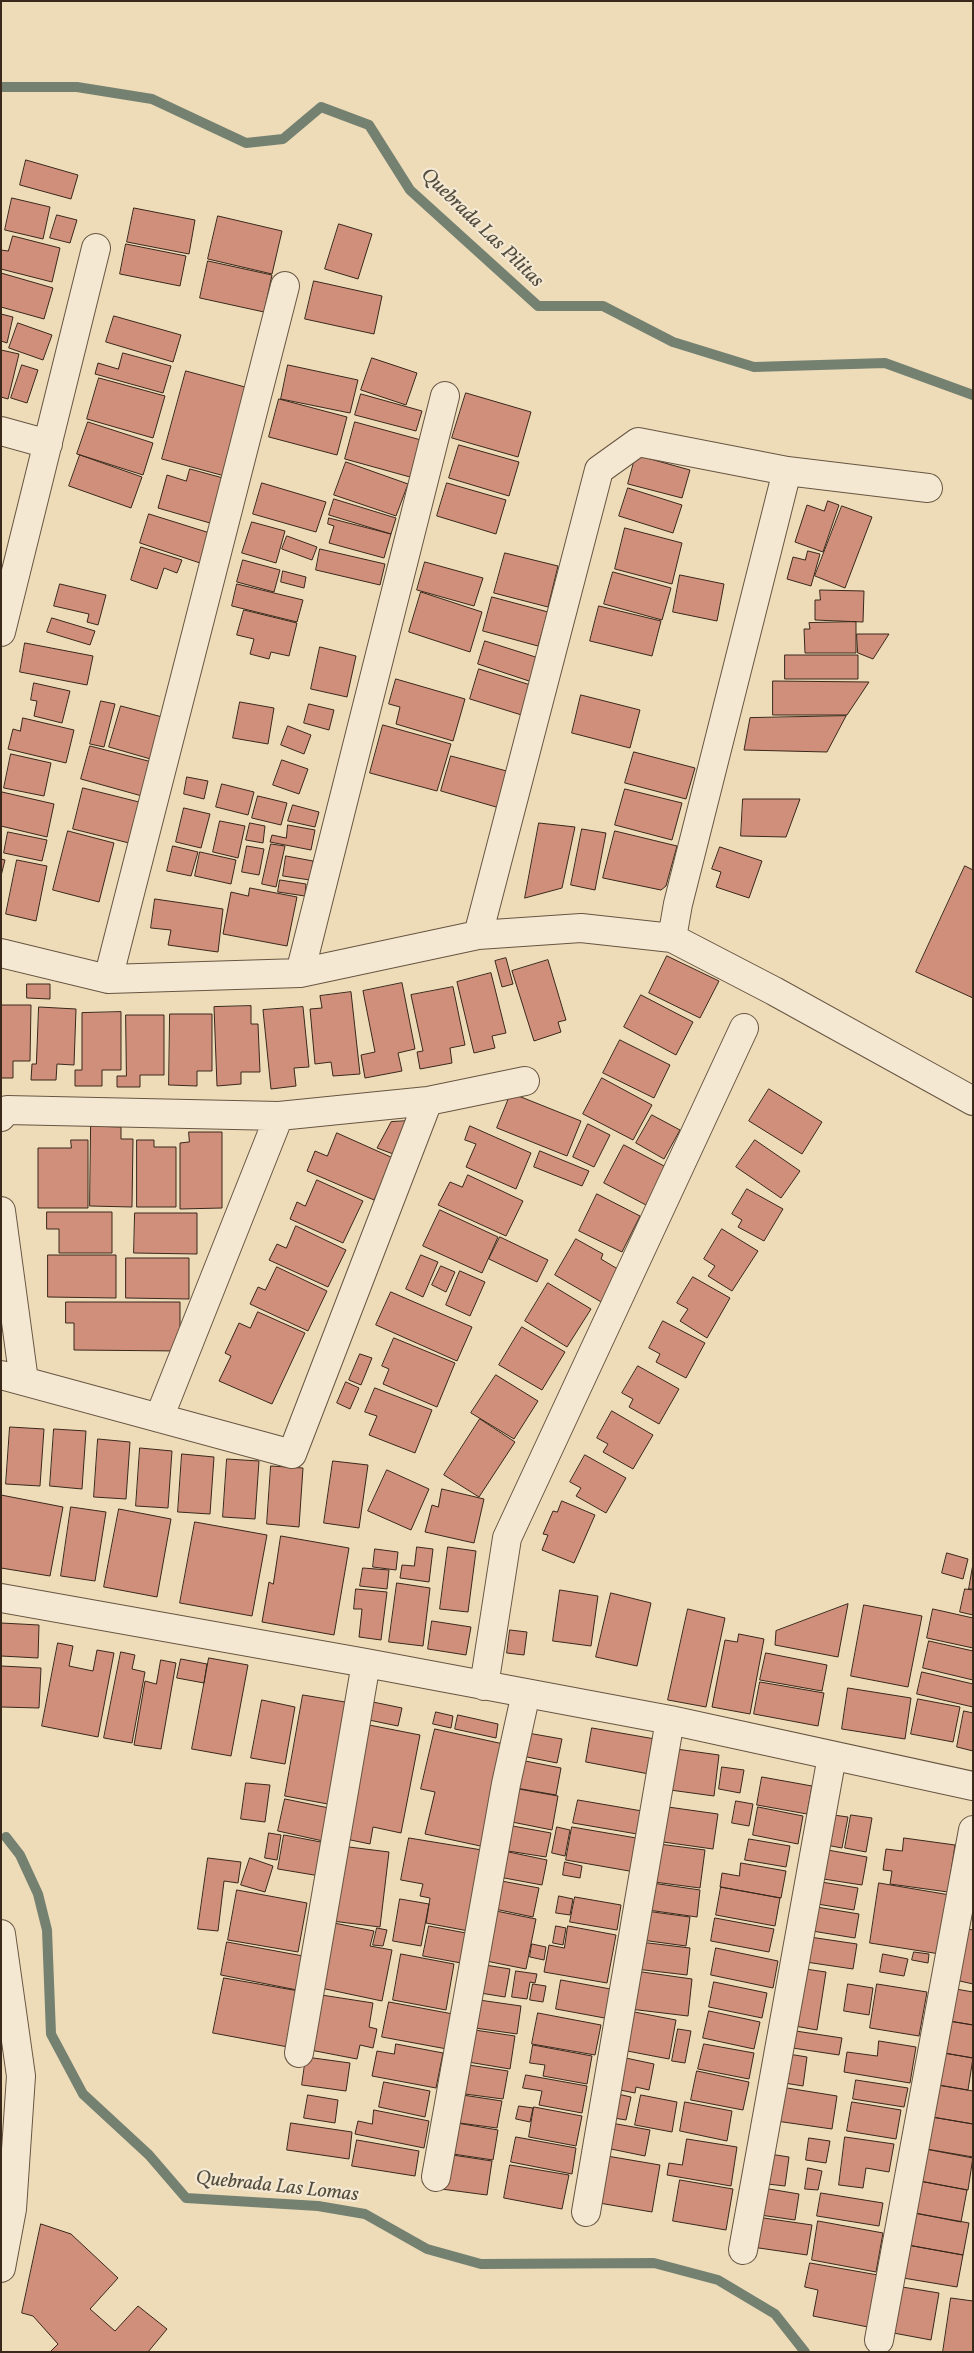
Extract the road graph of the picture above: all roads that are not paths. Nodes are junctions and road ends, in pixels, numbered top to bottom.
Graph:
1 (96, 248) dead end
2 (284, 286) dead end
3 (445, 396) dead end
4 (1, 432) edge
5 (48, 444) junction
6 (787, 471) junction
7 (928, 488) dead end
8 (2, 630) edge
9 (478, 935) junction
10 (672, 938) junction
11 (1, 953) edge
12 (300, 973) junction
13 (108, 979) junction
14 (744, 1028) dead end
15 (525, 1081) dead end
16 (428, 1101) junction
17 (973, 1101) edge
18 (280, 1116) junction
19 (1, 1117) edge
20 (1, 1211) edge
21 (12, 1378) edge
22 (159, 1418) junction
23 (1, 1598) edge
24 (366, 1663) junction
25 (484, 1686) junction
26 (526, 1694) junction
27 (670, 1720) junction
28 (832, 1756) junction
29 (973, 1786) edge
30 (973, 1830) edge
31 (1, 1934) edge
32 (299, 2053) dead end
33 (436, 2177) dead end
34 (586, 2212) dead end
35 (742, 2250) dead end
36 (1, 2268) edge
37 (880, 2340) dead end

1 - 5 street
2 - 13 street
3 - 12 street
4 - 5 street
5 - 8 street
6 - 7 street
6 - 9 street
6 - 10 street
9 - 10 street
9 - 12 street
10 - 17 street
11 - 13 street
12 - 13 street
14 - 25 street
15 - 16 street
16 - 18 street
16 - 22 street
18 - 19 street
18 - 22 street
20 - 21 street
21 - 22 street
23 - 24 street
24 - 25 street
24 - 32 street
25 - 26 street
26 - 27 street
26 - 33 street
27 - 28 street
27 - 34 street
28 - 29 street
28 - 35 street
30 - 37 street
31 - 36 street

